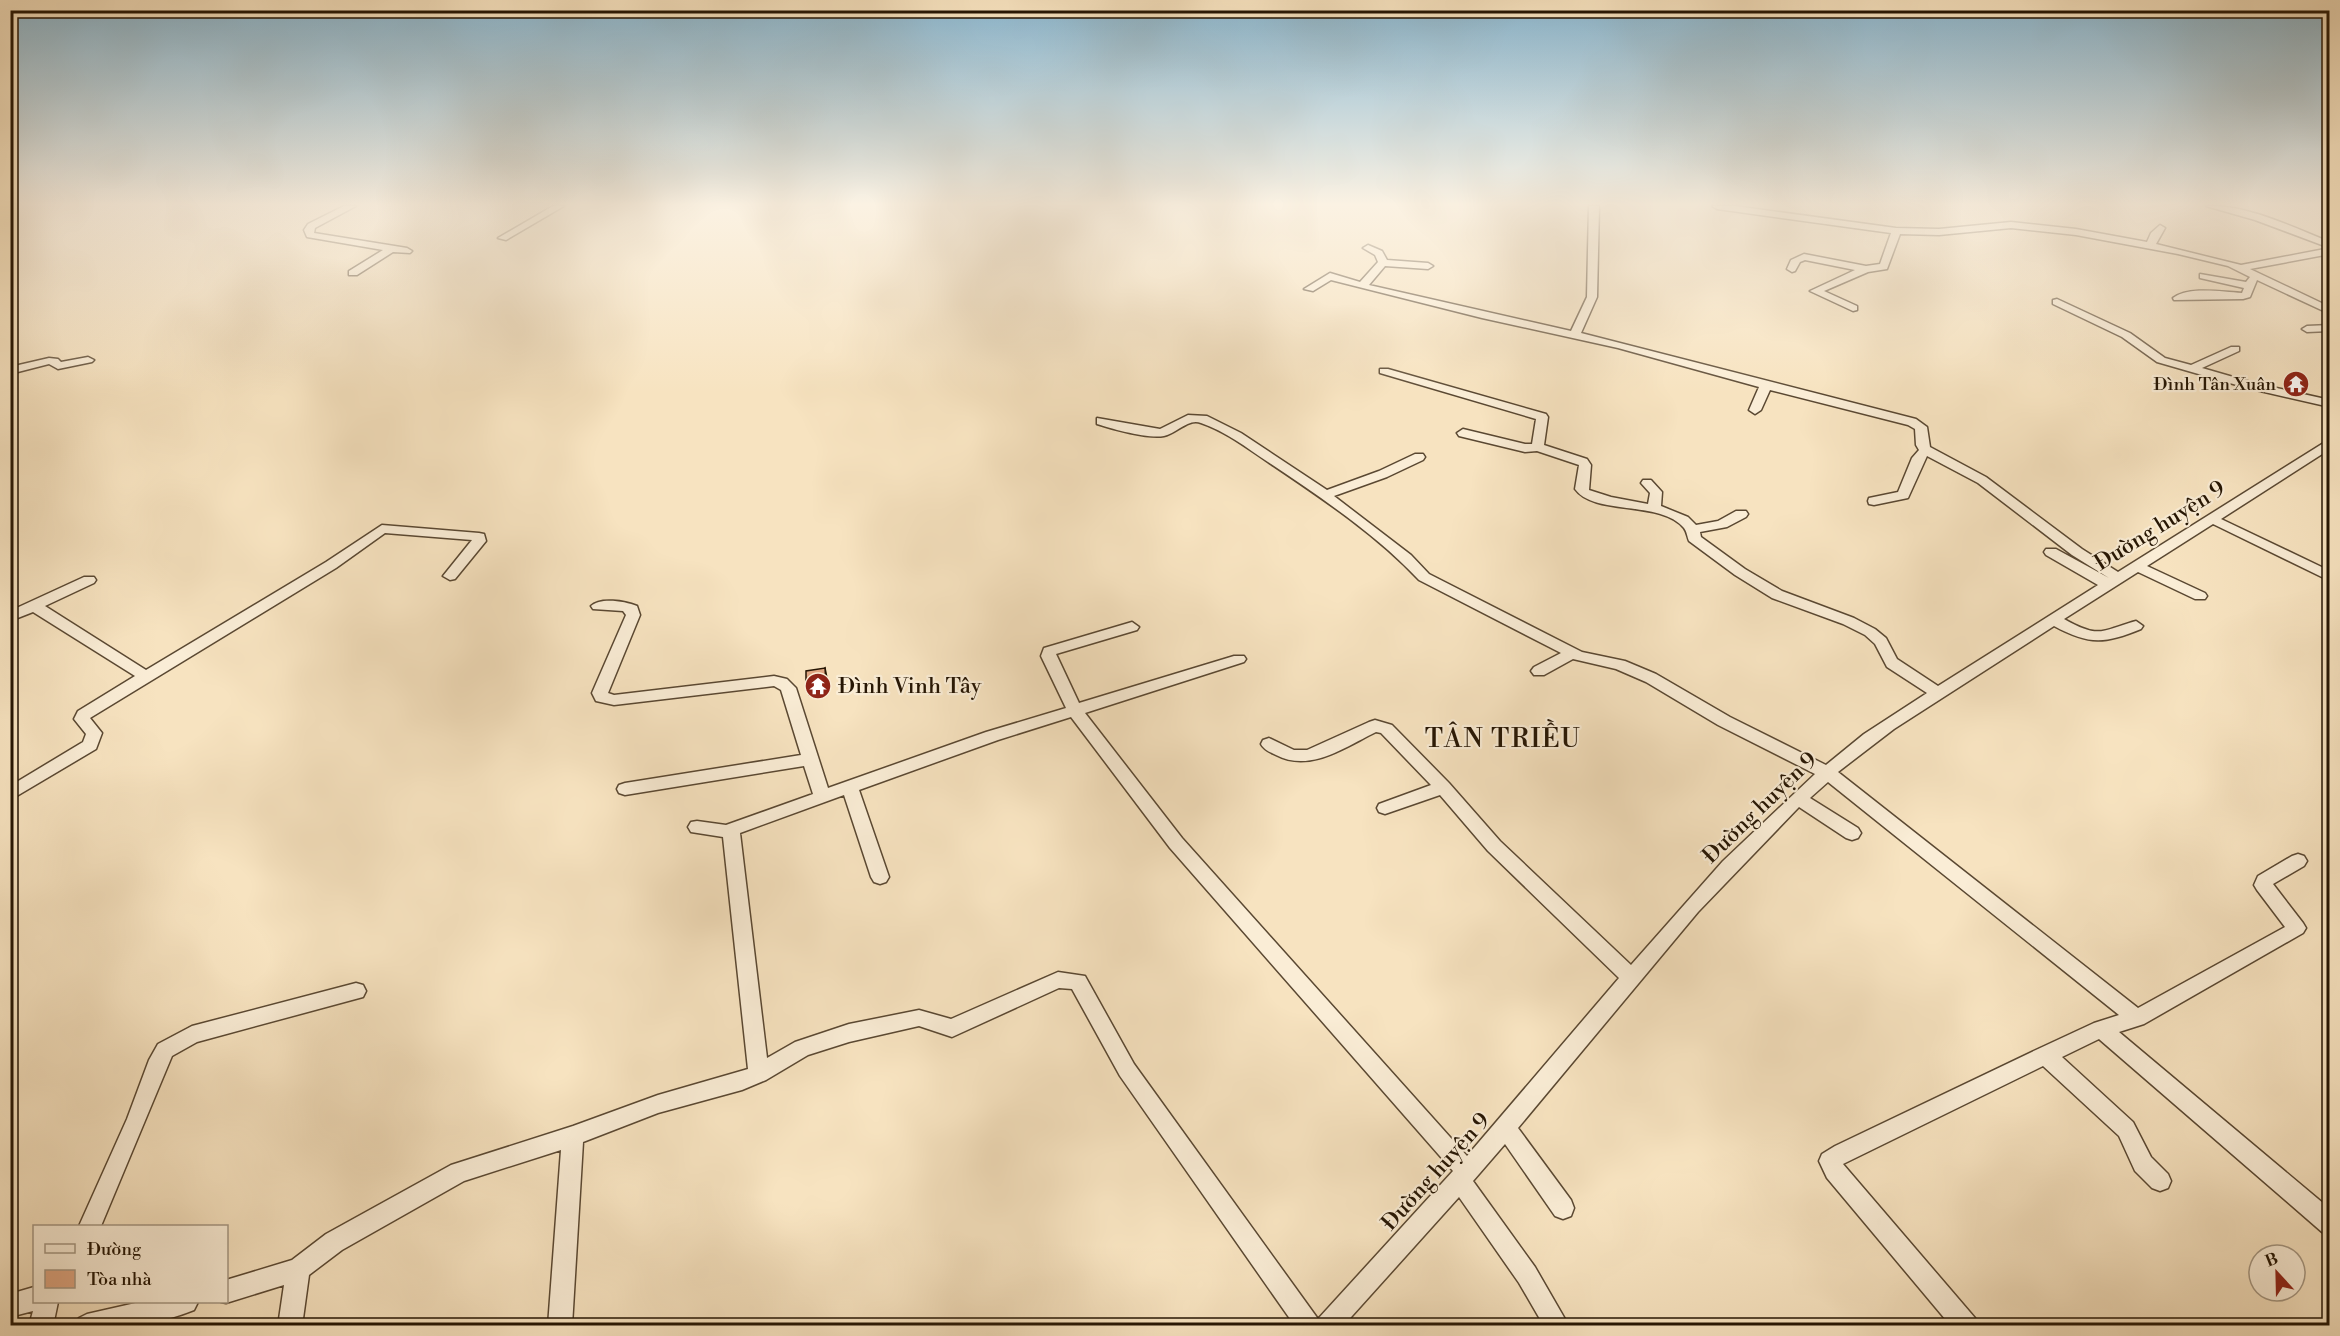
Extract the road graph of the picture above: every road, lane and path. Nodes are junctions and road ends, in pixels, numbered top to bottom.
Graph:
1 (360, 268) edge
2 (1377, 268) edge
3 (1593, 268) edge
4 (1863, 268) edge
5 (1870, 268) edge
6 (2241, 268) edge
7 (1866, 269) junction
8 (353, 273) dead end
9 (2258, 275) junction
10 (2204, 276) dead end
11 (1362, 286) junction
12 (2249, 286) junction
13 (1309, 289) dead end
14 (2178, 298) dead end
15 (2057, 302) dead end
16 (1853, 308) dead end
17 (2330, 311) edge
18 (2330, 328) edge
19 (2307, 329) dead end
20 (1575, 335) junction
21 (2235, 349) dead end
22 (88, 360) dead end
23 (2192, 369) junction
24 (10, 371) edge
25 (1384, 371) dead end
26 (1766, 385) junction
27 (2330, 404) edge
28 (1755, 410) dead end
29 (1101, 421) dead end
30 (1463, 433) dead end
31 (2330, 443) edge
32 (1538, 447) junction
33 (1926, 450) junction
34 (1419, 457) dead end
35 (1647, 483) dead end
36 (1324, 495) junction
37 (1874, 501) dead end
38 (1654, 510) junction
39 (1741, 514) dead end
40 (2212, 519) junction
41 (1693, 529) junction
42 (2051, 552) dead end
43 (2137, 566) junction
44 (450, 576) dead end
45 (2330, 577) edge
46 (89, 580) dead end
47 (2114, 582) junction
48 (2200, 596) dead end
49 (34, 606) junction
50 (598, 606) dead end
51 (10, 617) edge
52 (2053, 619) junction
53 (2136, 626) dead end
54 (1132, 627) dead end
55 (1573, 653) junction
56 (1239, 659) dead end
57 (1539, 671) dead end
58 (147, 677) junction
59 (1938, 693) junction
60 (1075, 711) junction
61 (1269, 744) dead end
62 (810, 759) junction
63 (1828, 773) junction
64 (850, 787) junction
65 (1443, 787) junction
66 (625, 789) dead end
67 (10, 794) edge
68 (822, 797) junction
69 (1799, 799) junction
70 (1385, 807) dead end
71 (697, 827) dead end
72 (731, 832) junction
73 (1852, 833) dead end
74 (2298, 861) dead end
75 (880, 877) dead end
76 (1631, 978) junction
77 (356, 991) dead end
78 (2137, 1018) junction
79 (2101, 1029) junction
80 (2045, 1055) junction
81 (759, 1074) junction
82 (1506, 1128) junction
83 (573, 1136) junction
84 (1464, 1176) junction
85 (2160, 1181) dead end
86 (1563, 1208) dead end
87 (2330, 1224) edge
88 (91, 1225) edge
89 (298, 1269) junction
90 (228, 1291) edge
91 (33, 1299) edge
92 (47, 1303) edge
93 (182, 1303) edge
94 (10, 1306) edge
95 (41, 1326) edge
96 (87, 1326) edge
97 (290, 1326) edge
98 (560, 1326) edge
99 (1310, 1326) edge
100 (1327, 1326) edge
101 (1557, 1326) edge
102 (1967, 1326) edge

1 - 8 street
2 - 11 street
3 - 20 street
4 - 7 street
5 - 7 street
6 - 9 street
7 - 16 street
9 - 12 street
9 - 17 street
10 - 12 street
11 - 13 street
11 - 20 street
12 - 14 street
15 - 23 street
18 - 19 street
20 - 26 street
21 - 23 street
22 - 24 street
23 - 27 street
25 - 32 street
26 - 28 street
26 - 33 street
29 - 36 street
30 - 32 street
31 - 40 street, Đường huyện 9
32 - 38 street
33 - 37 street
33 - 47 street
34 - 36 street
35 - 38 street
36 - 55 street
38 - 41 street
39 - 41 street
40 - 43 street, Đường huyện 9
40 - 45 street
41 - 59 street
42 - 47 street
43 - 47 street, Đường huyện 9
43 - 48 street
44 - 58 street
46 - 49 street
47 - 52 street, Đường huyện 9
49 - 51 street
49 - 58 street
50 - 62 street
52 - 53 street
52 - 59 street, Đường huyện 9
54 - 60 street
55 - 57 street
55 - 63 street
56 - 60 street
58 - 67 street
59 - 63 street, Đường huyện 9
60 - 64 street
60 - 84 street
61 - 65 street
62 - 66 street
62 - 68 street
63 - 69 street, Đường huyện 9
63 - 78 street
64 - 68 street
64 - 75 street
65 - 70 street
65 - 76 street
68 - 72 street
69 - 73 street
69 - 76 street, Đường huyện 9
71 - 72 street
72 - 81 street
74 - 78 street
76 - 82 street, Đường huyện 9
77 - 88 street
78 - 79 street
79 - 80 street
79 - 87 street
80 - 85 street
80 - 102 street
81 - 83 street
81 - 99 street
82 - 84 street, Đường huyện 9
82 - 86 street
83 - 89 street
83 - 98 street
84 - 100 street, Đường huyện 9
84 - 101 street
89 - 90 street
89 - 97 street
91 - 94 street
92 - 95 street
93 - 96 street

